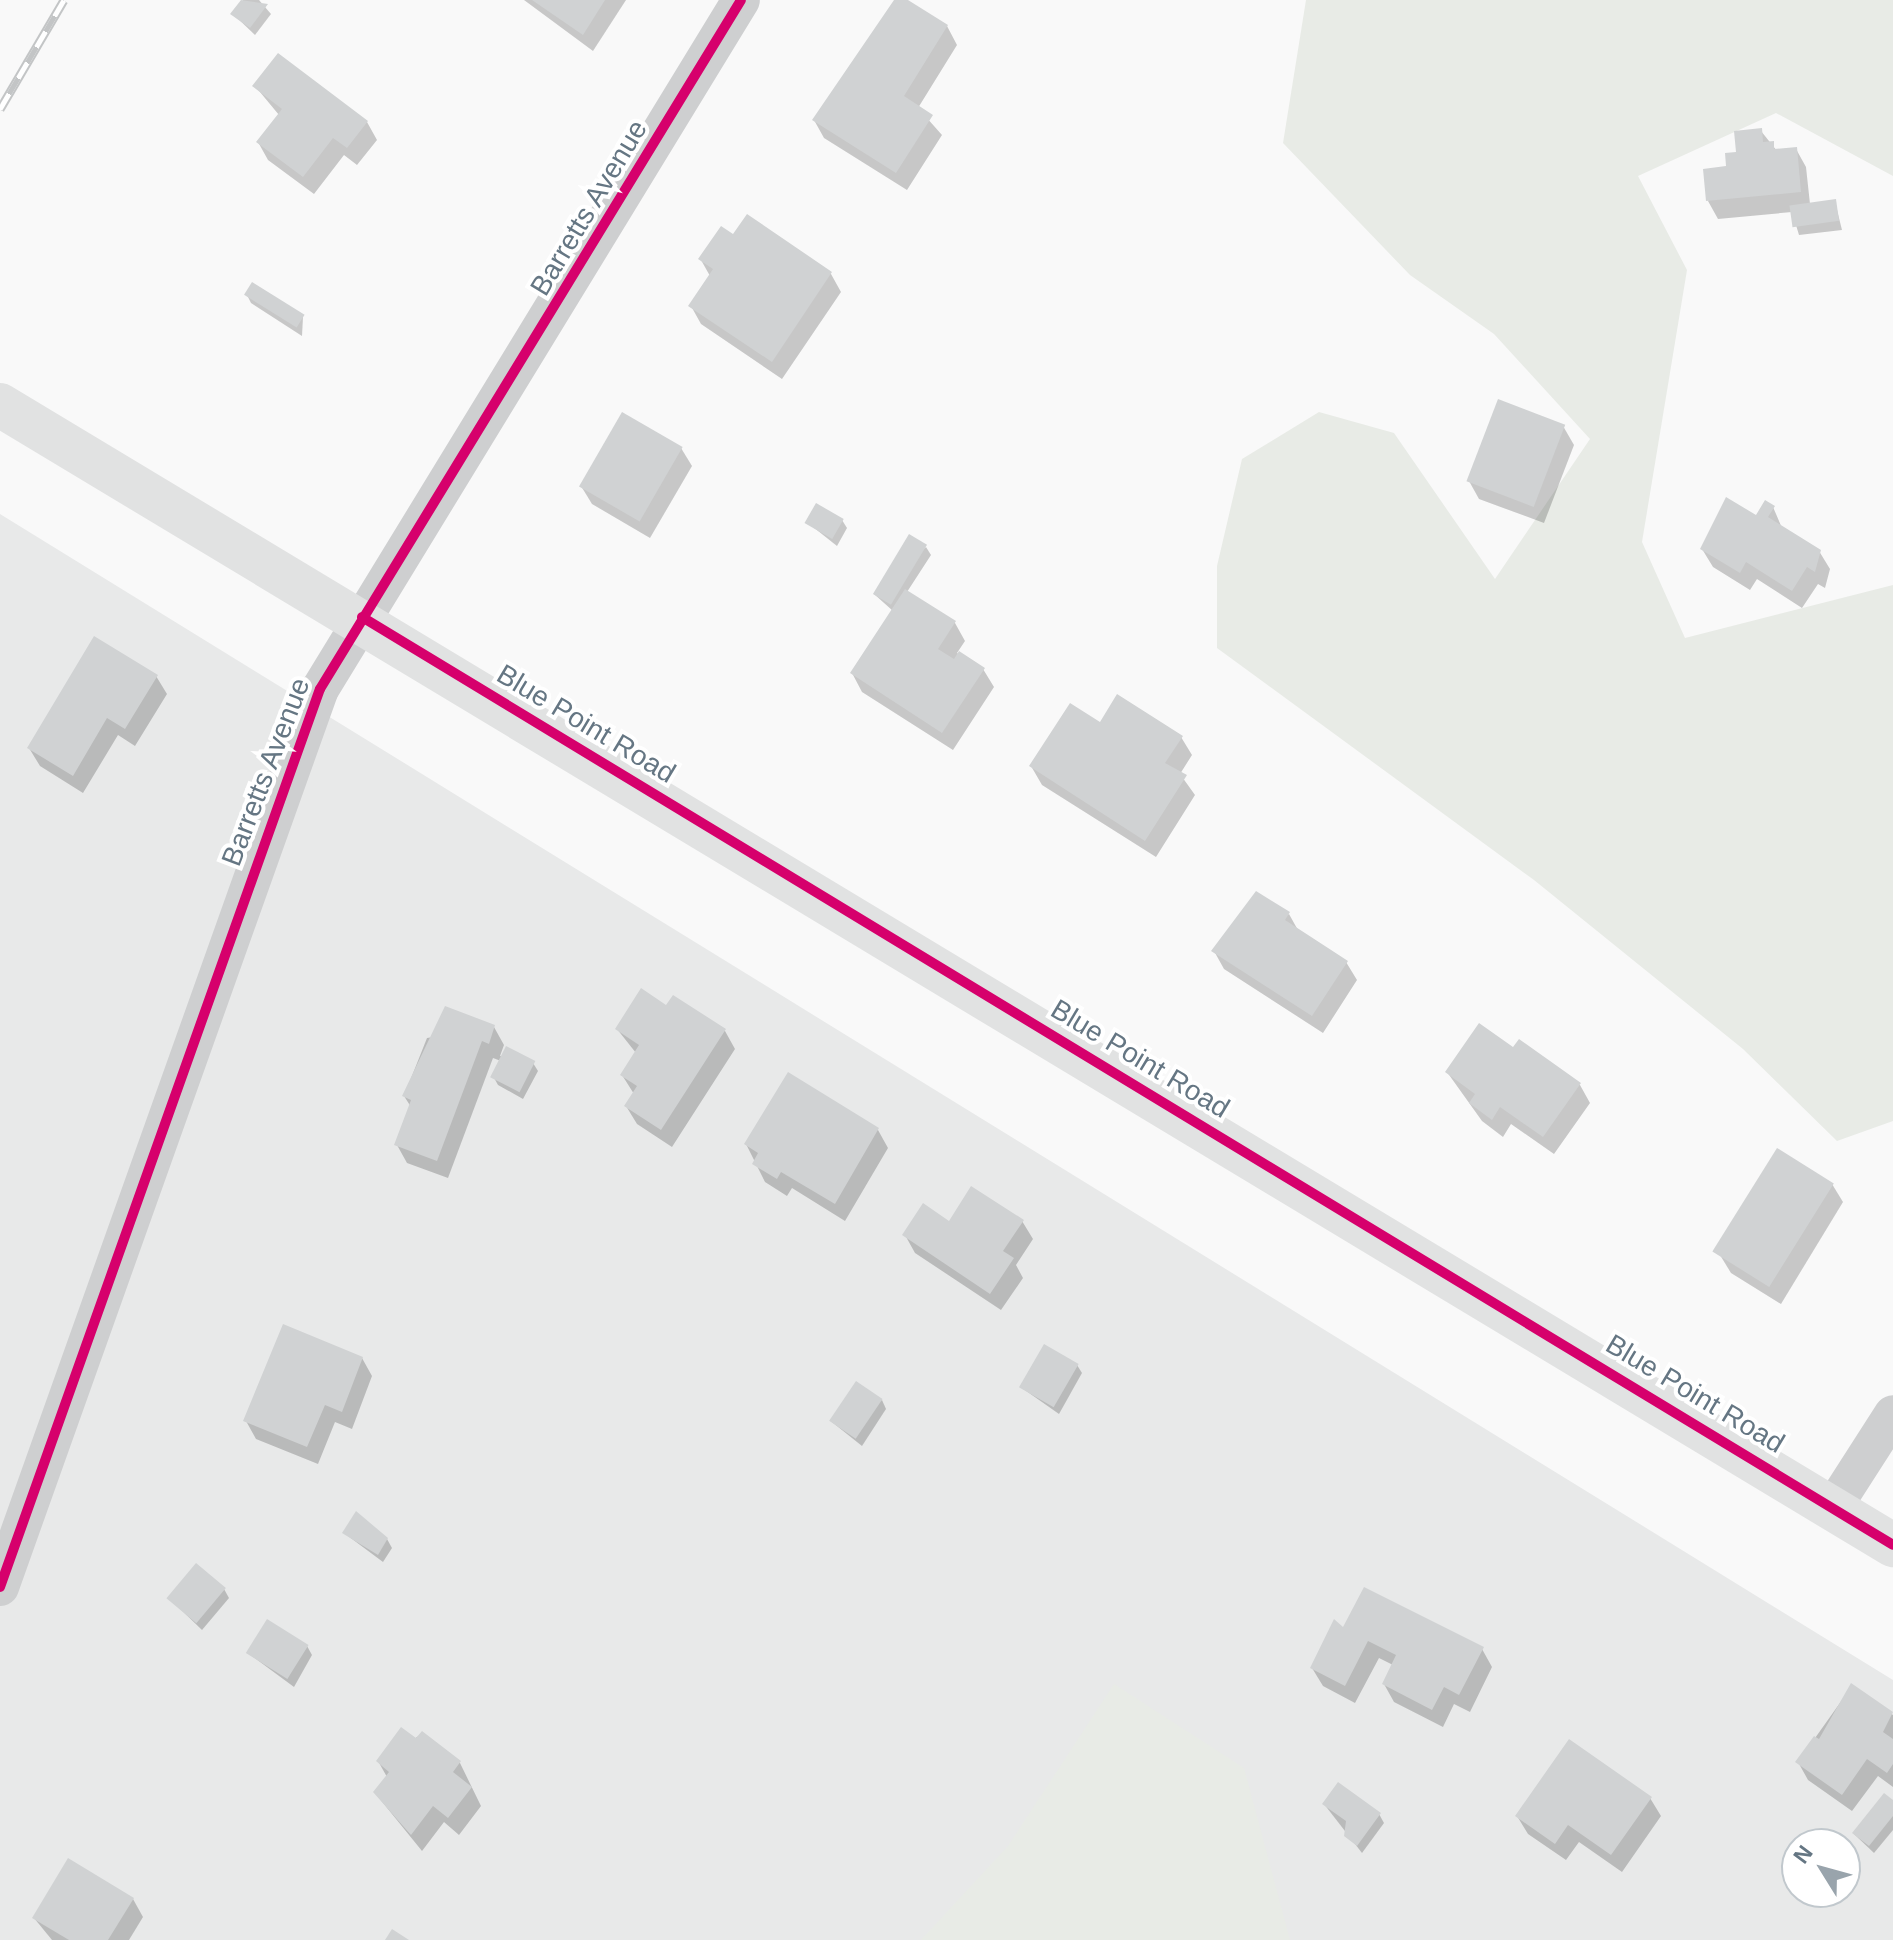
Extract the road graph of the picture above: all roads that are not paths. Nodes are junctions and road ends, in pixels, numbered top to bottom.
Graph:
1 (741, 0) edge
2 (0, 405) edge
3 (362, 617) junction
4 (1893, 1414) edge
5 (1834, 1506) junction
6 (1893, 1545) edge
7 (0, 1587) edge

1 - 3 street, Barretts Avenue
2 - 3 street, Blue Point Road
3 - 5 street, Blue Point Road
3 - 7 street, Barretts Avenue
4 - 5 street
5 - 6 street, Blue Point Road

